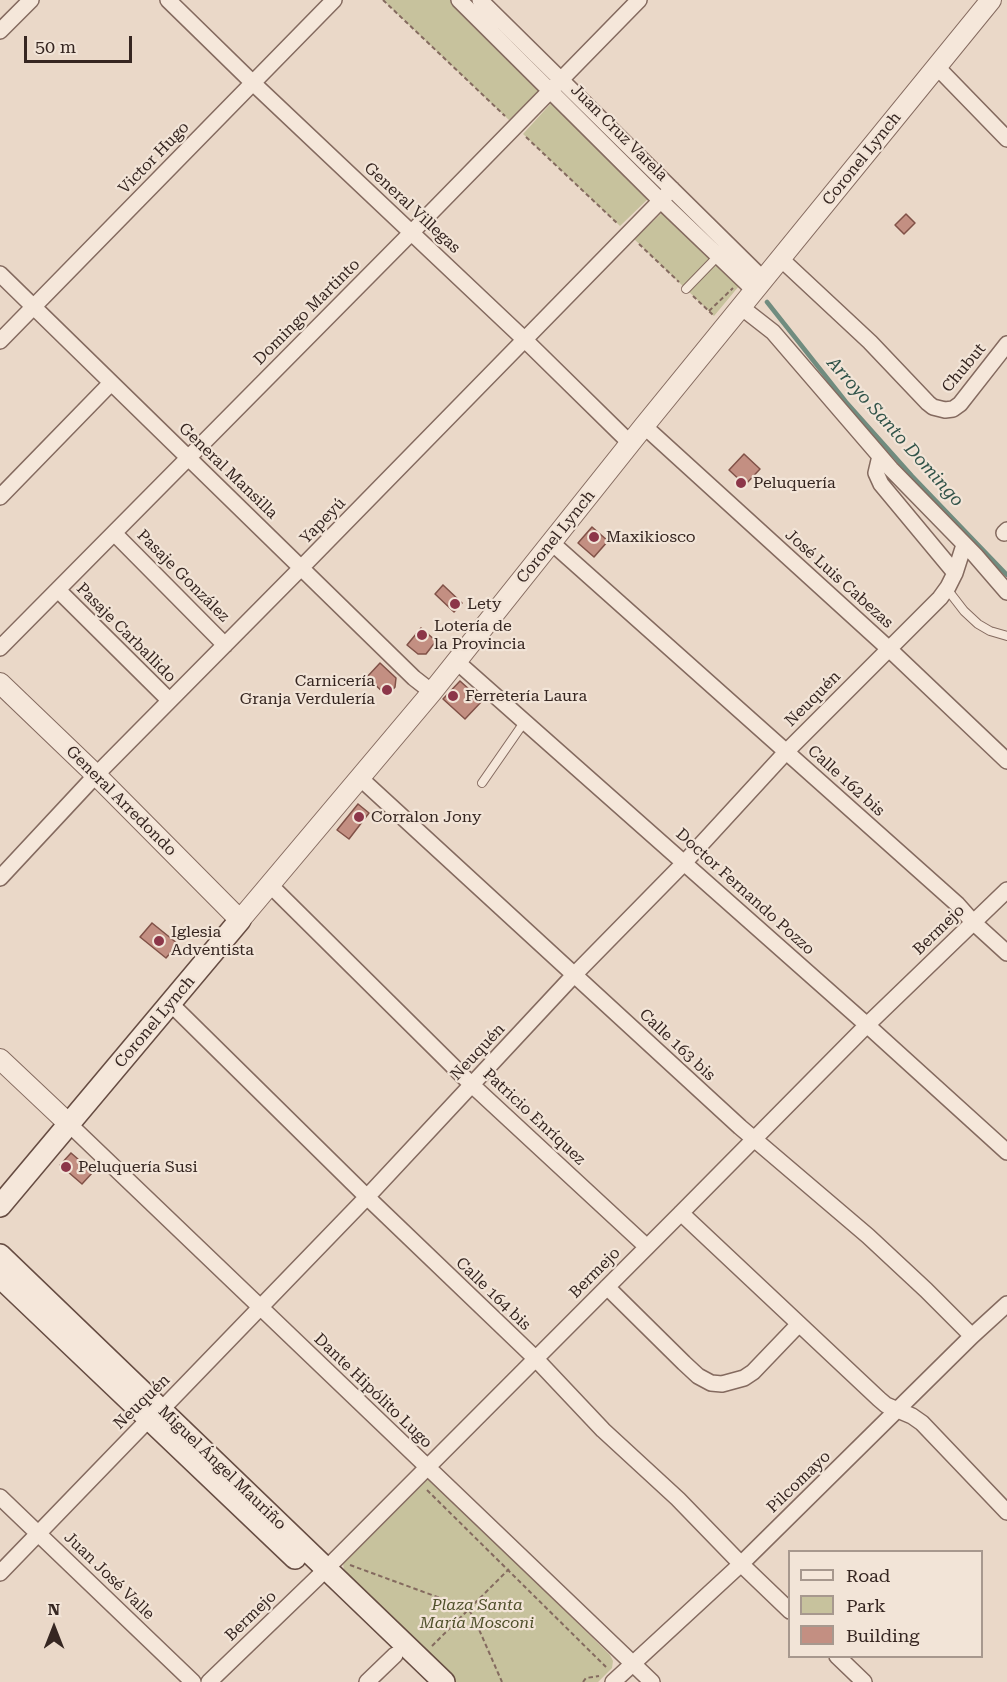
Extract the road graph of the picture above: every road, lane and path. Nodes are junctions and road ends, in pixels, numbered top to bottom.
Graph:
1 (30, 0) edge
2 (168, 0) edge
3 (334, 0) edge
4 (383, 0) edge
5 (459, 0) edge
6 (480, 0) edge
7 (639, 0) edge
8 (991, 0) edge
9 (0, 32) edge
10 (937, 67) junction
11 (253, 83) junction
12 (556, 85) junction
13 (515, 126) junction
14 (1007, 139) edge
15 (666, 194) junction
16 (411, 233) junction
17 (627, 233) junction
18 (718, 256) junction
19 (781, 259) junction
20 (0, 274) edge
21 (759, 285) junction
22 (686, 289) junction
23 (33, 306) junction
24 (741, 307) junction
25 (725, 327) junction
26 (524, 339) junction
27 (0, 341) edge
28 (1007, 344) edge
29 (111, 383) junction
30 (644, 426) junction
31 (630, 443) junction
32 (880, 456) junction
33 (188, 457) junction
34 (0, 497) edge
35 (114, 533) junction
36 (552, 543) junction
37 (964, 545) junction
38 (302, 568) junction
39 (955, 573) junction
40 (947, 589) junction
41 (57, 590) junction
42 (1007, 591) edge
43 (1007, 636) edge
44 (225, 645) junction
45 (0, 648) edge
46 (888, 648) junction
47 (456, 661) junction
48 (0, 683) edge
49 (432, 692) junction
50 (169, 700) junction
51 (525, 721) junction
52 (786, 752) junction
53 (1007, 760) edge
54 (96, 775) junction
55 (360, 778) junction
56 (482, 783) dead end
57 (684, 863) junction
58 (0, 878) edge
59 (270, 885) junction
60 (1007, 890) edge
61 (240, 920) junction
62 (973, 922) junction
63 (1007, 953) edge
64 (574, 975) junction
65 (171, 1004) junction
66 (867, 1025) junction
67 (0, 1059) edge
68 (472, 1085) junction
69 (70, 1125) junction
70 (754, 1138) junction
71 (1007, 1152) edge
72 (367, 1197) junction
73 (0, 1206) edge
74 (681, 1213) junction
75 (647, 1247) junction
76 (0, 1255) edge
77 (0, 1277) edge
78 (607, 1287) junction
79 (1007, 1304) edge
80 (260, 1307) junction
81 (799, 1324) junction
82 (972, 1336) junction
83 (535, 1358) junction
84 (898, 1410) junction
85 (155, 1414) junction
86 (426, 1467) junction
87 (415, 1478) junction
88 (0, 1497) edge
89 (1007, 1512) edge
90 (38, 1533) junction
91 (522, 1556) junction
92 (349, 1560) dead end
93 (741, 1564) junction
94 (508, 1570) junction
95 (0, 1573) edge
96 (321, 1574) junction
97 (469, 1610) junction
98 (788, 1610) edge
99 (395, 1654) junction
100 (419, 1658) junction
101 (839, 1658) edge
102 (633, 1663) junction
103 (615, 1680) edge
104 (193, 1682) edge
105 (209, 1682) edge
106 (367, 1682) edge
107 (423, 1682) edge
108 (444, 1682) edge
109 (502, 1682) edge
110 (652, 1682) edge
111 (864, 1682) edge

1 - 9 street
2 - 11 street, General Villegas
3 - 11 street, Victor Hugo
4 - 13 path
5 - 12 street, Juan Cruz Varela
6 - 12 street
7 - 12 street, Domingo Martinto
8 - 10 street, Coronel Lynch
10 - 14 street
10 - 19 street, Coronel Lynch
11 - 16 street, General Villegas
11 - 23 street, Victor Hugo
12 - 13 street, Domingo Martinto
12 - 15 street, Juan Cruz Varela
13 - 16 street, Domingo Martinto
13 - 17 path
15 - 17 street, Yapeyú
15 - 18 street, Juan Cruz Varela
15 - 21 street
16 - 26 street, General Villegas
16 - 33 street, Domingo Martinto
17 - 22 path
17 - 26 street, Yapeyú
18 - 21 street, Juan Cruz Varela
18 - 22 lane
19 - 21 street, Coronel Lynch
19 - 28 street, Chubut
20 - 23 street, General Mansilla
21 - 24 street, Coronel Lynch
22 - 25 path
23 - 27 street, Victor Hugo
23 - 29 street, General Mansilla
24 - 25 street, Coronel Lynch
24 - 32 street
25 - 30 street, Coronel Lynch
26 - 31 street, General Villegas
26 - 38 street, Yapeyú
29 - 33 street, General Mansilla
29 - 34 street
30 - 31 street, Coronel Lynch
30 - 46 street, José Luis Cabezas
31 - 36 street, Coronel Lynch
32 - 37 street
32 - 39 street
33 - 35 street, Domingo Martinto
33 - 38 street, General Mansilla
35 - 41 street, Domingo Martinto
35 - 44 street, Pasaje González
36 - 47 street, Coronel Lynch
36 - 52 street, Calle 162 bis
37 - 39 street, Neuquén
37 - 42 street
38 - 44 street, Yapeyú
38 - 49 street, General Mansilla
39 - 40 street, Neuquén
40 - 43 lane
40 - 46 street, Neuquén
41 - 45 street, Domingo Martinto
41 - 50 street, Pasaje Carballido
44 - 50 street, Yapeyú
46 - 52 street, Neuquén
46 - 53 street, José Luis Cabezas
47 - 49 street, Coronel Lynch
47 - 51 street, Doctor Fernando Pozzo
48 - 54 street, General Arredondo
49 - 55 street, Coronel Lynch
50 - 54 street, Yapeyú
51 - 56 lane
51 - 57 street, Doctor Fernando Pozzo
52 - 57 street, Neuquén
52 - 62 street, Calle 162 bis
54 - 58 street, Yapeyú
54 - 61 street, General Arredondo
55 - 59 street, Coronel Lynch
55 - 64 street, Calle 163 bis
57 - 64 street, Neuquén
57 - 66 street, Doctor Fernando Pozzo
59 - 61 street, Coronel Lynch
59 - 68 street, Patricio Enríquez
60 - 62 street, Bermejo
61 - 65 main road, Coronel Lynch
62 - 63 street, Calle 162 bis
62 - 66 street, Bermejo
64 - 68 street, Neuquén
64 - 70 street, Calle 163 bis
65 - 69 main road, Coronel Lynch
65 - 72 street, Calle 164 bis
66 - 70 street, Bermejo
66 - 71 street, Doctor Fernando Pozzo
67 - 69 street
68 - 72 street, Neuquén
68 - 75 street, Patricio Enríquez
69 - 73 main road, Coronel Lynch
69 - 80 street, Dante Hipólito Lugo
70 - 74 street, Bermejo
70 - 82 street, Calle 163 bis
72 - 80 street, Neuquén
72 - 83 street, Calle 164 bis
74 - 75 street, Bermejo
74 - 81 street
75 - 78 street, Bermejo
76 - 85 main road, Miguel Ángel Mauriño
77 - 85 main road, Miguel Ángel Mauriño
78 - 81 street
78 - 83 street, Bermejo
79 - 82 street, Pilcomayo
80 - 85 street, Neuquén
80 - 86 street, Dante Hipólito Lugo
81 - 84 street
82 - 84 street, Pilcomayo
83 - 86 street, Bermejo
83 - 93 street, Calle 164 bis
84 - 89 street
84 - 93 street, Pilcomayo
85 - 90 street, Neuquén
85 - 96 main road, Miguel Ángel Mauriño
86 - 87 street, Bermejo
86 - 91 street, Dante Hipólito Lugo
87 - 94 path
87 - 96 street, Bermejo
88 - 90 street, Juan José Valle
90 - 95 street, Neuquén
90 - 104 street, Juan José Valle
91 - 94 path
91 - 102 street, Dante Hipólito Lugo
92 - 97 path
93 - 98 street, Calle 164 bis
93 - 102 street, Pilcomayo
94 - 97 path
94 - 103 path
96 - 99 main road, Miguel Ángel Mauriño
96 - 100 main road, Miguel Ángel Mauriño
96 - 105 street, Bermejo
97 - 100 path
97 - 109 path
99 - 106 street
99 - 107 main road, Miguel Ángel Mauriño
100 - 108 main road, Miguel Ángel Mauriño
101 - 111 street
102 - 103 street, Pilcomayo
102 - 110 street, Dante Hipólito Lugo

